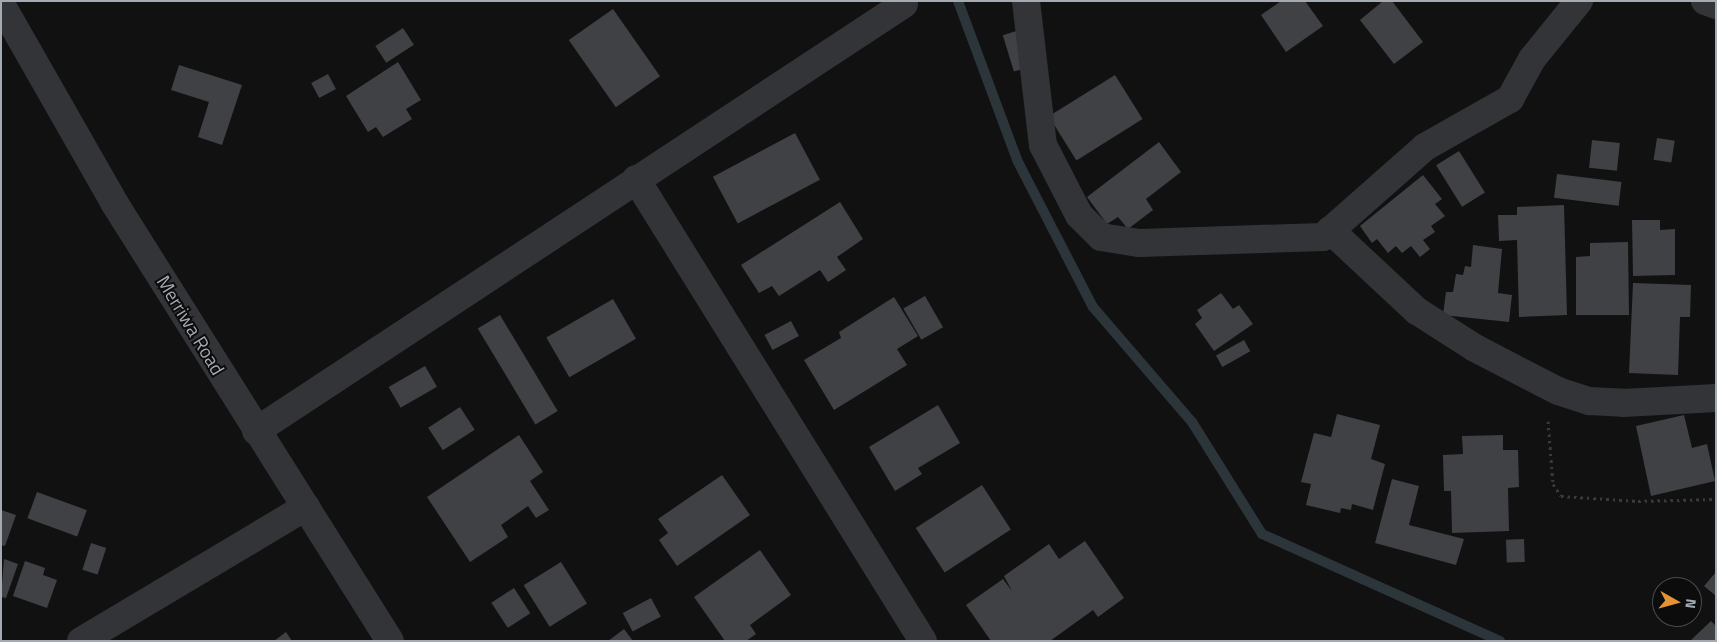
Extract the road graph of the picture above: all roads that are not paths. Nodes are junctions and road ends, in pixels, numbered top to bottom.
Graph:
1 (1026, 1) edge
2 (1579, 1) edge
3 (1706, 1) edge
4 (1, 4) edge
5 (904, 4) dead end
6 (1716, 5) edge
7 (636, 179) junction
8 (1330, 230) junction
9 (1716, 398) edge
10 (256, 431) junction
11 (306, 506) junction
12 (81, 641) edge
13 (390, 641) edge
14 (923, 641) edge

1 - 8 street
2 - 8 street
3 - 6 street
4 - 10 street, Merriwa Road
5 - 7 street
7 - 10 street
7 - 14 street
8 - 9 street
10 - 11 street, Merriwa Road
11 - 12 street
11 - 13 street, Merriwa Road

